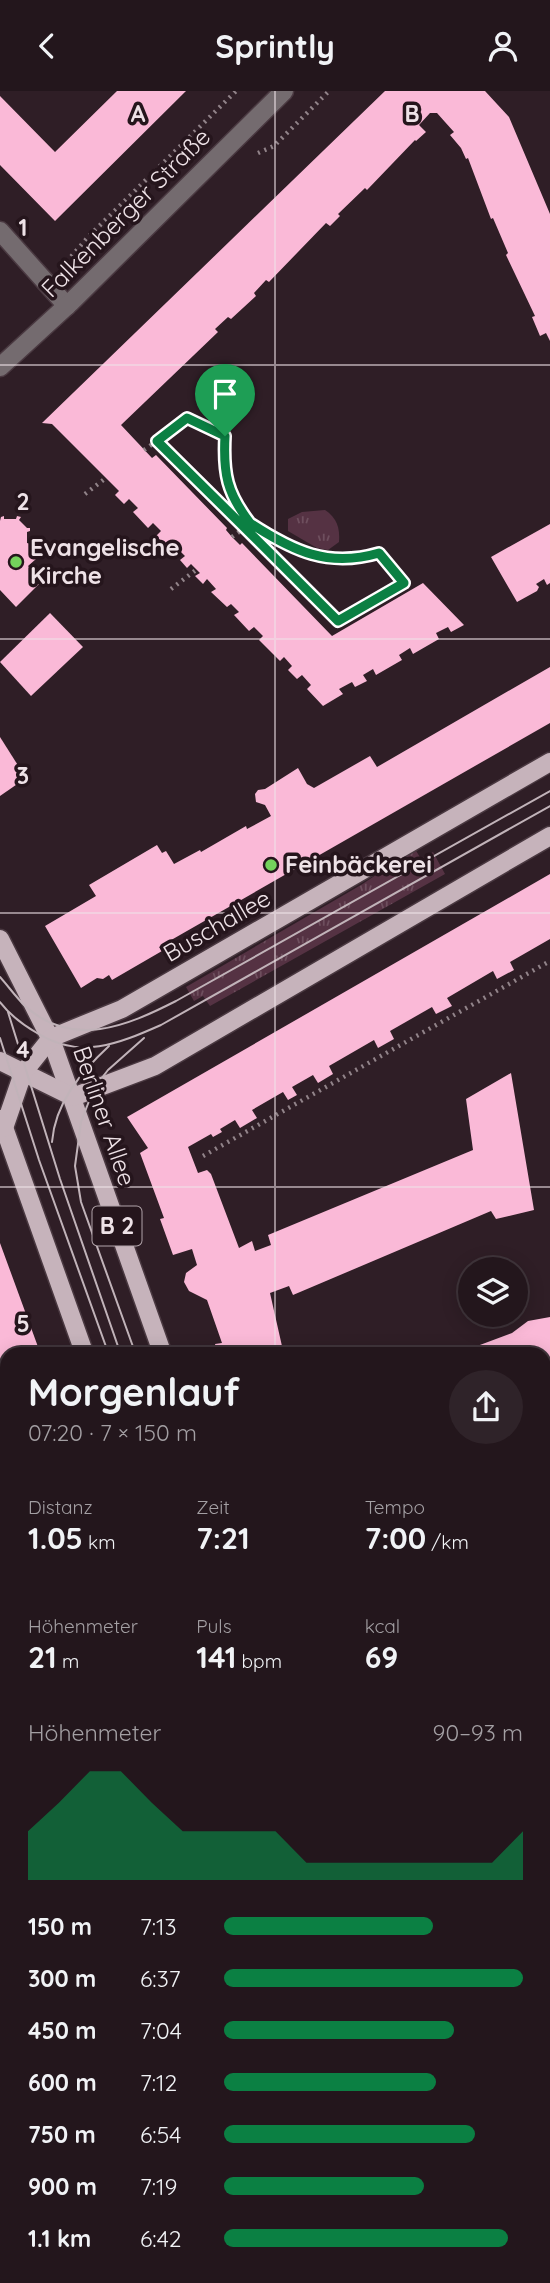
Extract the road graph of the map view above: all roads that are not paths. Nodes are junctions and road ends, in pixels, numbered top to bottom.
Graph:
1 (284, 91) edge
2 (0, 231) edge
3 (67, 306) junction
4 (0, 367) edge
5 (550, 762) edge
6 (550, 836) edge
7 (0, 939) edge
8 (51, 1038) junction
9 (0, 1061) edge
10 (23, 1073) junction
11 (73, 1097) junction
12 (2, 1122) edge
13 (82, 1347) edge
14 (160, 1347) edge

1 - 3 street, Falkenberger Straße
2 - 3 street
3 - 4 street, Falkenberger Straße
5 - 8 main road, Buschallee
6 - 11 main road
7 - 8 main road, Berliner Allee / B 2
8 - 10 main road, Buschallee
8 - 11 main road, Berliner Allee / B 2
9 - 10 main road
10 - 11 main road
10 - 12 main road, Buschallee
11 - 14 main road, Berliner Allee / B 2
12 - 13 main road

